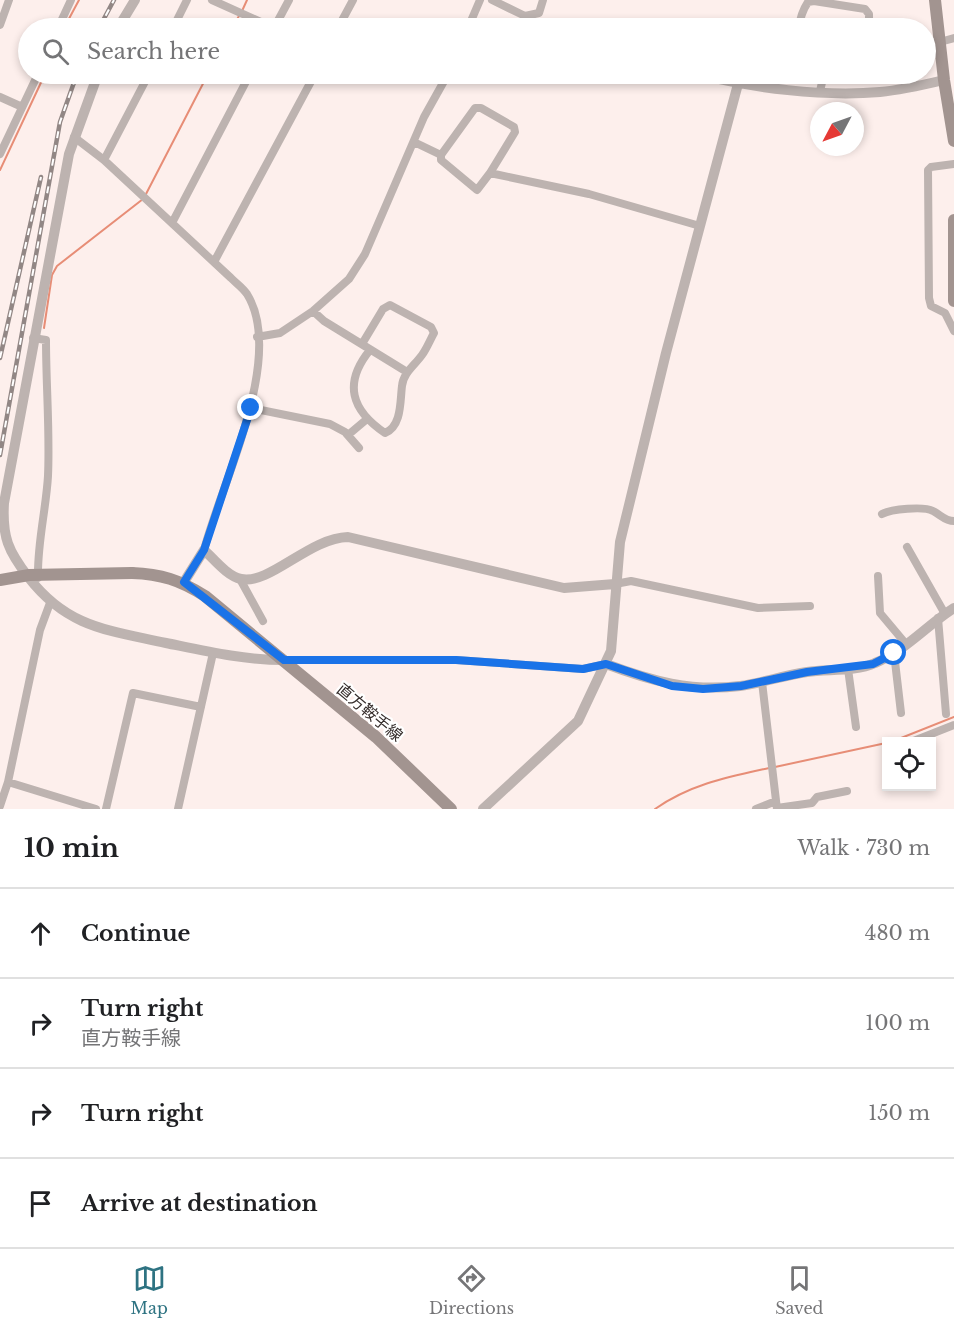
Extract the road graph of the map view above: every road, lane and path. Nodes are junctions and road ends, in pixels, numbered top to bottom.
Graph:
1 (9, 0) edge
2 (71, 0) edge
3 (135, 0) edge
4 (187, 0) edge
5 (212, 0) edge
6 (289, 0) edge
7 (353, 0) edge
8 (480, 0) edge
9 (492, 0) edge
10 (542, 0) edge
11 (935, 0) edge
12 (63, 18) edge
13 (124, 18) edge
14 (177, 18) edge
15 (252, 18) edge
16 (279, 18) edge
17 (343, 18) edge
18 (472, 18) edge
19 (800, 18) edge
20 (869, 18) edge
21 (0, 25) edge
22 (954, 38) edge
23 (940, 42) junction
24 (944, 80) junction
25 (936, 81) edge
26 (32, 84) edge
27 (94, 84) edge
28 (144, 84) edge
29 (245, 84) edge
30 (310, 84) edge
31 (443, 84) edge
32 (738, 84) joint
33 (822, 84) edge
34 (922, 84) edge
35 (820, 91) junction
36 (0, 97) edge
37 (20, 106) junction
38 (74, 137) junction
39 (954, 141) edge
40 (414, 142) junction
41 (0, 154) edge
42 (441, 155) junction
43 (104, 160) junction
44 (954, 164) edge
45 (490, 173) junction
46 (954, 220) edge
47 (172, 223) junction
48 (700, 226) junction
49 (214, 262) junction
50 (954, 301) edge
51 (313, 311) junction
52 (954, 331) edge
53 (257, 337) junction
54 (33, 338) junction
55 (366, 347) junction
56 (407, 372) junction
57 (251, 408) junction
58 (367, 419) junction
59 (348, 435) junction
60 (359, 448) dead end
61 (882, 514) dead end
62 (954, 521) edge
63 (907, 547) dead end
64 (204, 550) junction
65 (878, 576) dead end
66 (240, 579) junction
67 (0, 580) edge
68 (184, 582) junction
69 (615, 584) junction
70 (39, 590) junction
71 (50, 603) junction
72 (810, 606) dead end
73 (946, 613) edge
74 (263, 621) dead end
75 (906, 644) junction
76 (213, 653) junction
77 (894, 653) junction
78 (284, 660) junction
79 (606, 664) junction
80 (848, 669) junction
81 (762, 682) junction
82 (201, 707) junction
83 (902, 713) dead end
84 (946, 714) dead end
85 (954, 725) edge
86 (856, 727) dead end
87 (922, 737) edge
88 (8, 782) junction
89 (847, 791) dead end
90 (0, 806) edge
91 (776, 806) edge
92 (94, 809) edge
93 (106, 809) edge
94 (178, 809) edge
95 (451, 809) edge
96 (483, 809) edge
97 (756, 809) edge

1 - 21 street
2 - 12 street
3 - 13 street
4 - 14 street
5 - 15 street
6 - 16 street
7 - 17 street
8 - 18 street
9 - 10 street
11 - 23 main road
19 - 20 street
22 - 23 street
23 - 24 main road
24 - 25 street
24 - 39 main road
26 - 37 street
27 - 38 street
28 - 43 street
29 - 47 street
30 - 49 street
31 - 40 street
32 - 35 street
32 - 48 street
33 - 35 street
34 - 35 street
36 - 37 street
37 - 41 street
38 - 43 street
38 - 54 street
40 - 42 street
40 - 51 street
42 - 45 street
42 - 45 street
43 - 47 street
44 - 52 street
45 - 48 street
46 - 50 main road
47 - 49 street
48 - 69 street
49 - 53 street
51 - 53 street
51 - 55 street
53 - 57 street
54 - 70 street
54 - 70 street
55 - 56 street
55 - 56 street
55 - 58 street
56 - 58 street
57 - 59 street
57 - 64 street
58 - 59 street
59 - 60 street
61 - 62 street
63 - 73 street
64 - 66 street
64 - 68 street
65 - 75 street
66 - 69 street
66 - 74 street
67 - 68 main road, 直方鞍手線, bridge
68 - 78 main road, 直方鞍手線
69 - 72 street
69 - 79 street
70 - 71 street
71 - 76 street
71 - 88 street
73 - 75 street
73 - 84 street
75 - 77 street
76 - 78 street
76 - 82 street
77 - 80 street
77 - 83 street
78 - 79 street
78 - 95 main road, 直方鞍手線
79 - 81 street
79 - 96 street
80 - 81 street
80 - 86 street
81 - 91 street
82 - 93 street
82 - 94 street
85 - 87 street
88 - 90 street
88 - 92 street
89 - 91 street
91 - 97 street

